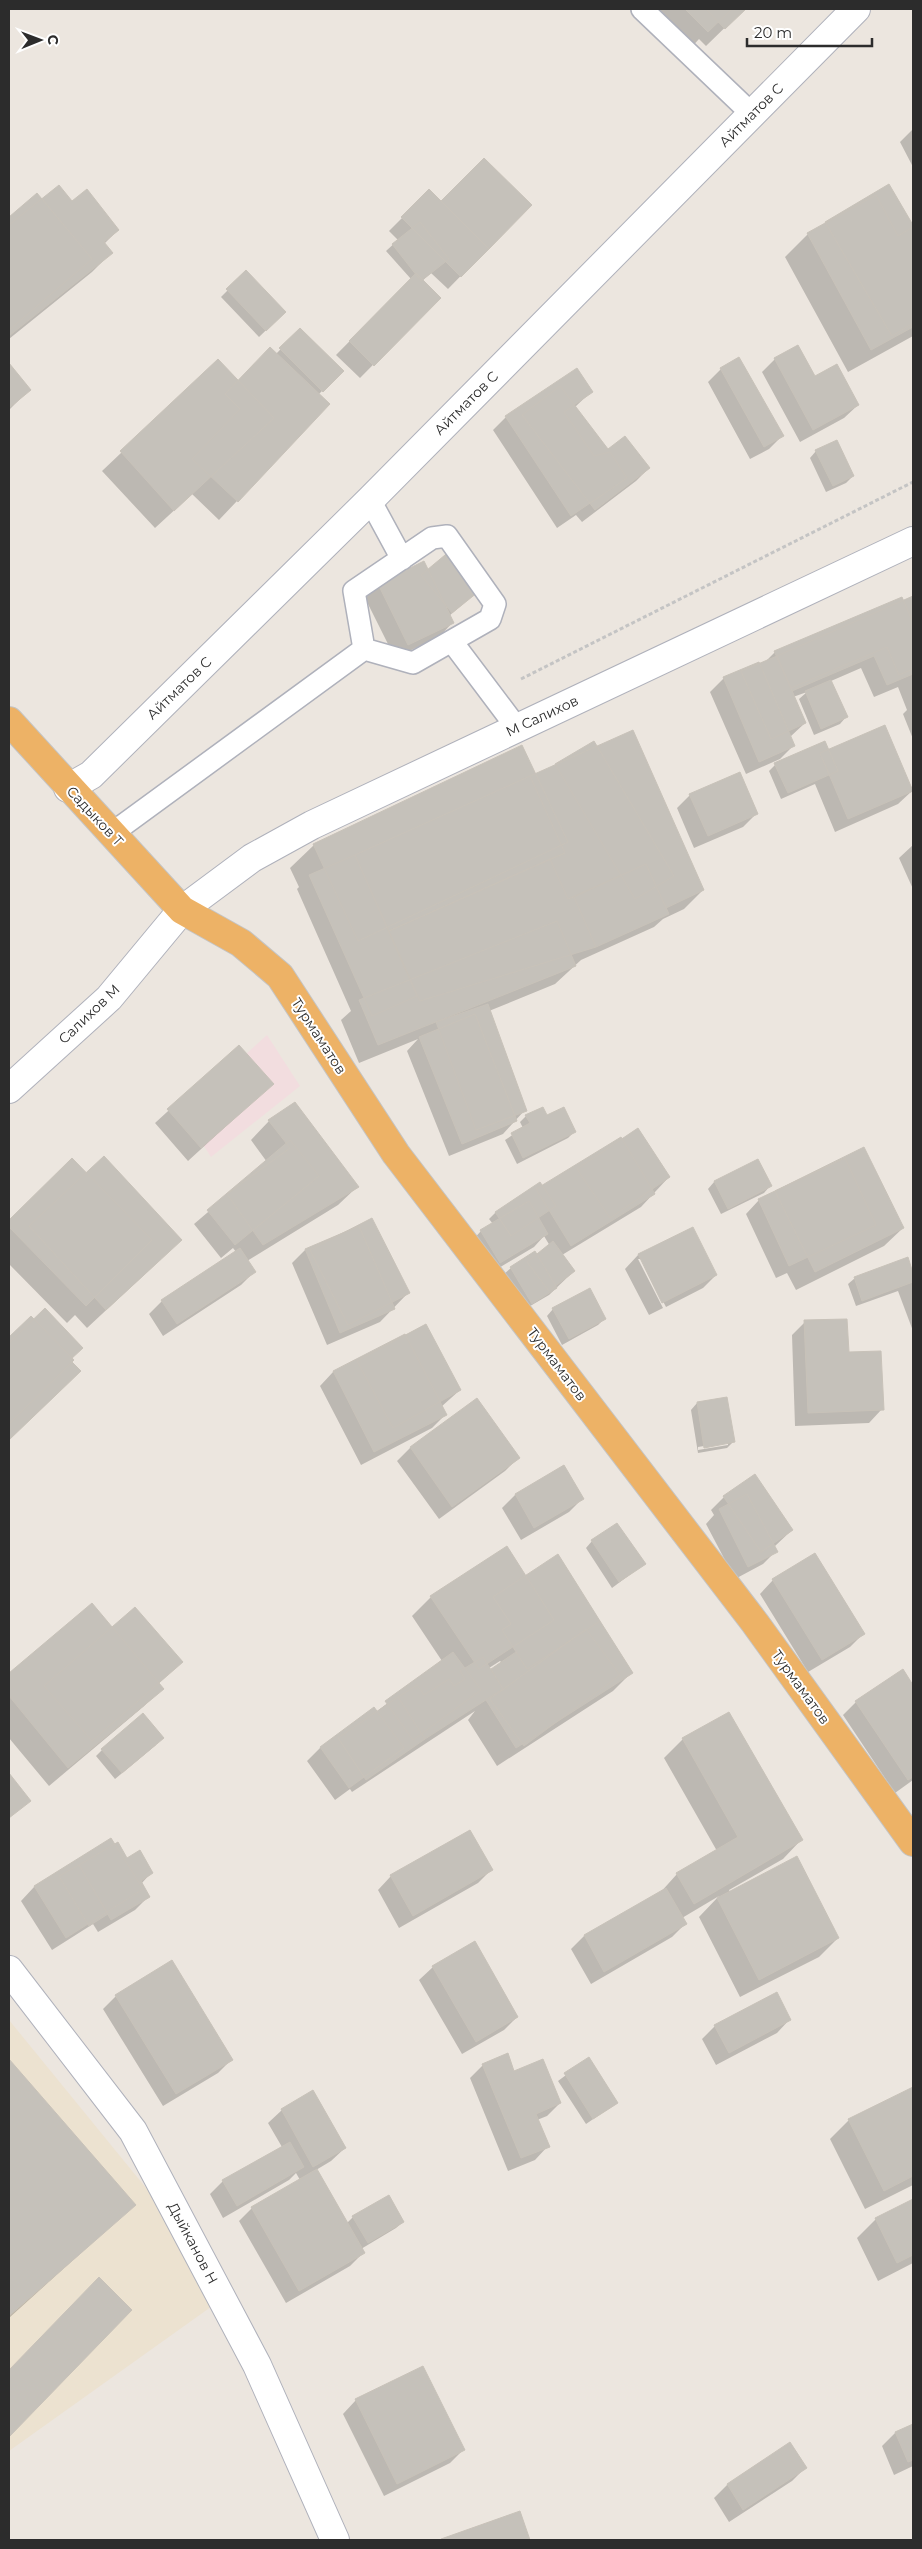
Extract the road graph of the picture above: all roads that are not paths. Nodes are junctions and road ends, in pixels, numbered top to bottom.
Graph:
1 (642, 9) edge
2 (856, 9) edge
3 (752, 114) junction
4 (370, 500) junction
5 (913, 541) edge
6 (402, 558) junction
7 (453, 642) junction
8 (364, 649) junction
9 (9, 721) edge
10 (517, 728) junction
11 (68, 788) junction
12 (111, 834) junction
13 (182, 910) junction
14 (9, 1089) edge
15 (913, 1842) edge
16 (9, 1970) edge
17 (335, 2540) edge

1 - 3 lane
2 - 3 street, Айтматов С
3 - 4 street, Айтматов С
4 - 6 lane
4 - 11 street, Айтматов С
5 - 10 street, М Салихов
6 - 7 lane
6 - 8 lane
7 - 8 lane
7 - 10 lane
8 - 12 lane
9 - 11 highway, Садыков Т
10 - 13 street, М Салихов
11 - 12 highway, Садыков Т
12 - 13 highway, Садыков Т
13 - 14 street, Салихов М
13 - 15 highway, Турмаматов
16 - 17 street, Дыйканов Н

